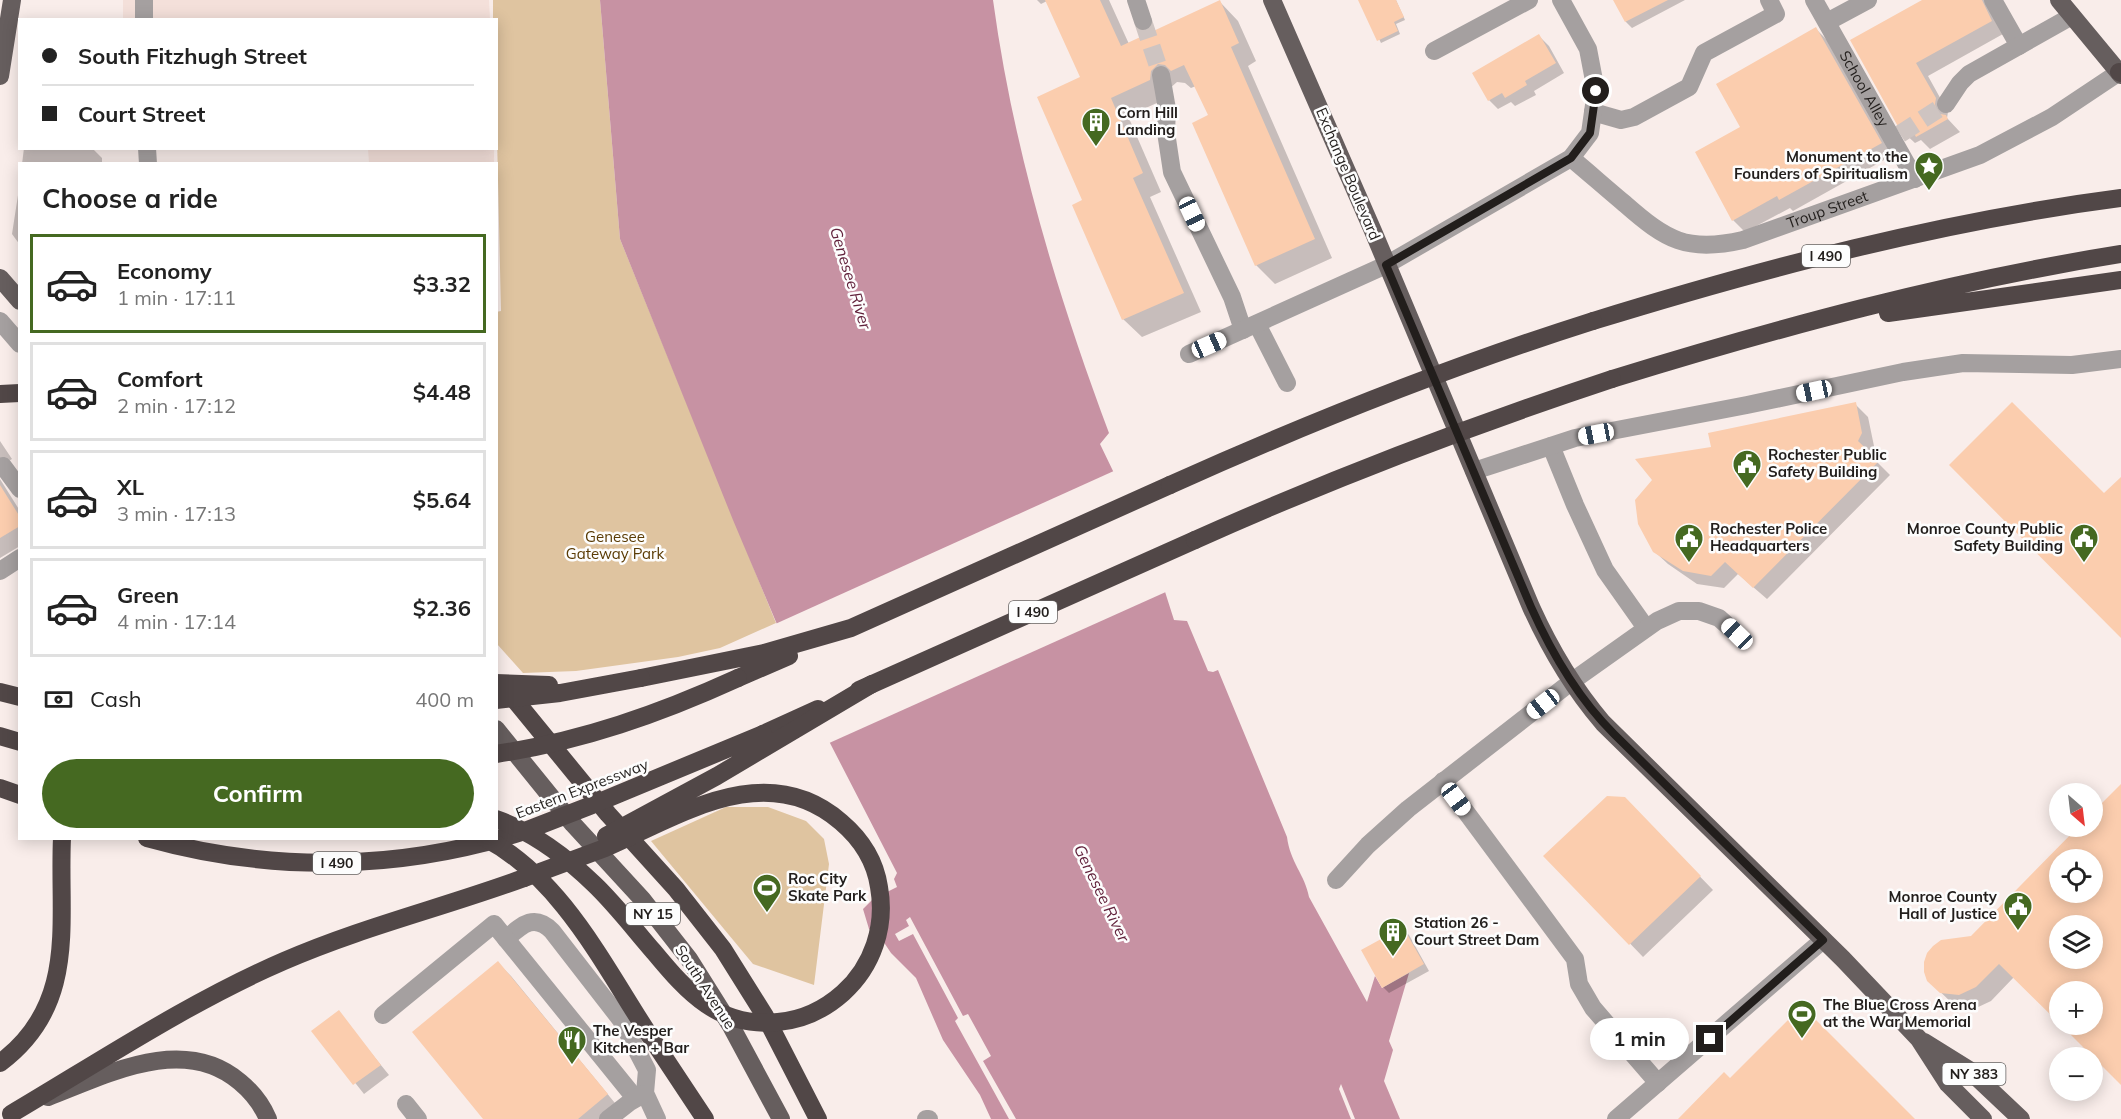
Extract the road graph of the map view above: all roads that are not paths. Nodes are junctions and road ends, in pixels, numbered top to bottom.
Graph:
1 (12, 0) edge
2 (144, 0) edge
3 (1136, 0) edge
4 (1272, 0) edge
5 (1529, 0) edge
6 (1562, 0) edge
7 (1769, 0) edge
8 (1814, 0) edge
9 (1868, 0) edge
10 (1993, 0) edge
11 (2059, 0) edge
12 (2072, 15) junction
13 (144, 18) edge
14 (4, 19) edge
15 (1143, 21) tunnel mouth
16 (1827, 22) junction
17 (2019, 46) junction
18 (1434, 51) dead end
19 (2120, 73) edge
20 (1161, 75) tunnel mouth
21 (0, 76) edge
22 (1946, 104) tunnel mouth
23 (1593, 112) junction
24 (1571, 158) junction
25 (1915, 179) junction
26 (2121, 192) edge
27 (2121, 198) edge
28 (2062, 207) junction
29 (2121, 254) edge
30 (1386, 265) junction
31 (0, 278) edge
32 (2121, 280) edge
33 (18, 299) edge
34 (0, 321) edge
35 (1803, 325) junction
36 (1250, 327) junction
37 (18, 342) edge
38 (1189, 354) dead end
39 (2121, 359) edge
40 (1287, 383) dead end
41 (18, 393) edge
42 (0, 394) edge
43 (1551, 446) junction
44 (3, 466) dead end
45 (1474, 471) junction
46 (18, 486) edge
47 (18, 559) edge
48 (0, 571) edge
49 (850, 628) junction
50 (1646, 628) junction
51 (1737, 634) dead end
52 (641, 678) junction
53 (498, 679) edge
54 (498, 682) edge
55 (1571, 682) junction
56 (872, 684) junction
57 (0, 692) edge
58 (18, 696) edge
59 (498, 700) edge
60 (498, 731) edge
61 (0, 736) edge
62 (18, 741) edge
63 (498, 754) edge
64 (1443, 781) junction
65 (0, 788) edge
66 (18, 794) edge
67 (498, 820) edge
68 (498, 838) edge
69 (62, 840) edge
70 (156, 840) edge
71 (489, 840) edge
72 (492, 840) edge
73 (568, 861) edge
74 (568, 861) edge
75 (568, 861) edge
76 (568, 861) edge
77 (524, 878) junction
78 (1336, 880) dead end
79 (506, 939) junction
80 (1823, 940) junction
81 (383, 1016) dead end
82 (1919, 1039) junction
83 (0, 1063) edge
84 (1658, 1083) junction
85 (640, 1096) junction
86 (406, 1104) dead end
87 (6, 1116) edge
88 (268, 1119) edge
89 (418, 1119) edge
90 (608, 1119) edge
91 (657, 1119) edge
92 (705, 1119) edge
93 (781, 1119) edge
94 (818, 1119) edge
95 (1616, 1119) edge
96 (1983, 1119) edge
97 (2021, 1119) edge

1 - 14 main road
2 - 13 street
3 - 15 street
4 - 30 main road, Exchange Boulevard / NY 383
5 - 18 street
6 - 23 street
7 - 23 street
8 - 16 street, School Alley
9 - 16 street
10 - 17 street
11 - 12 main road
12 - 17 street
12 - 19 main road
14 - 21 main road
16 - 25 street, School Alley
17 - 22 street
19 - 25 street, Troup Street
20 - 36 street
23 - 24 street
24 - 25 street, Troup Street
24 - 30 street
26 - 28 highway
27 - 28 highway, I 490
28 - 49 highway, I 490, bridge
29 - 35 highway, I 490
30 - 36 street
30 - 45 main road, Exchange Boulevard / NY 383
31 - 33 main road
32 - 35 highway
34 - 37 street
35 - 56 highway, I 490, bridge
36 - 38 street
36 - 40 street
39 - 43 street
41 - 42 highway
43 - 45 street
43 - 50 street
44 - 46 street
45 - 55 main road, Exchange Boulevard / NY 383
47 - 48 street
49 - 52 highway
49 - 63 highway, I 490, bridge
50 - 51 street
50 - 55 street
52 - 54 highway, bridge
52 - 59 highway, bridge
53 - 94 highway
55 - 64 street
55 - 80 main road, Exchange Boulevard / NY 383
56 - 68 highway, Eastern Expressway / I 490, bridge
56 - 77 highway, bridge
57 - 58 highway
60 - 93 main road, South Avenue / NY 15
61 - 62 highway
64 - 78 street
64 - 84 street
65 - 66 highway
67 - 76 highway, bridge
69 - 83 highway
70 - 72 highway, Eastern Expressway / I 490, bridge
71 - 92 highway, bridge
73 - 77 highway, bridge
74 - 75 highway, bridge
77 - 87 highway
79 - 81 street
79 - 85 street
79 - 85 street
80 - 82 main road, Exchange Boulevard / NY 383
80 - 84 street
82 - 96 main road, Exchange Boulevard / NY 383
82 - 97 main road, Exchange Boulevard / NY 383
84 - 95 street
85 - 90 street
85 - 91 street
86 - 89 street
87 - 88 main road

